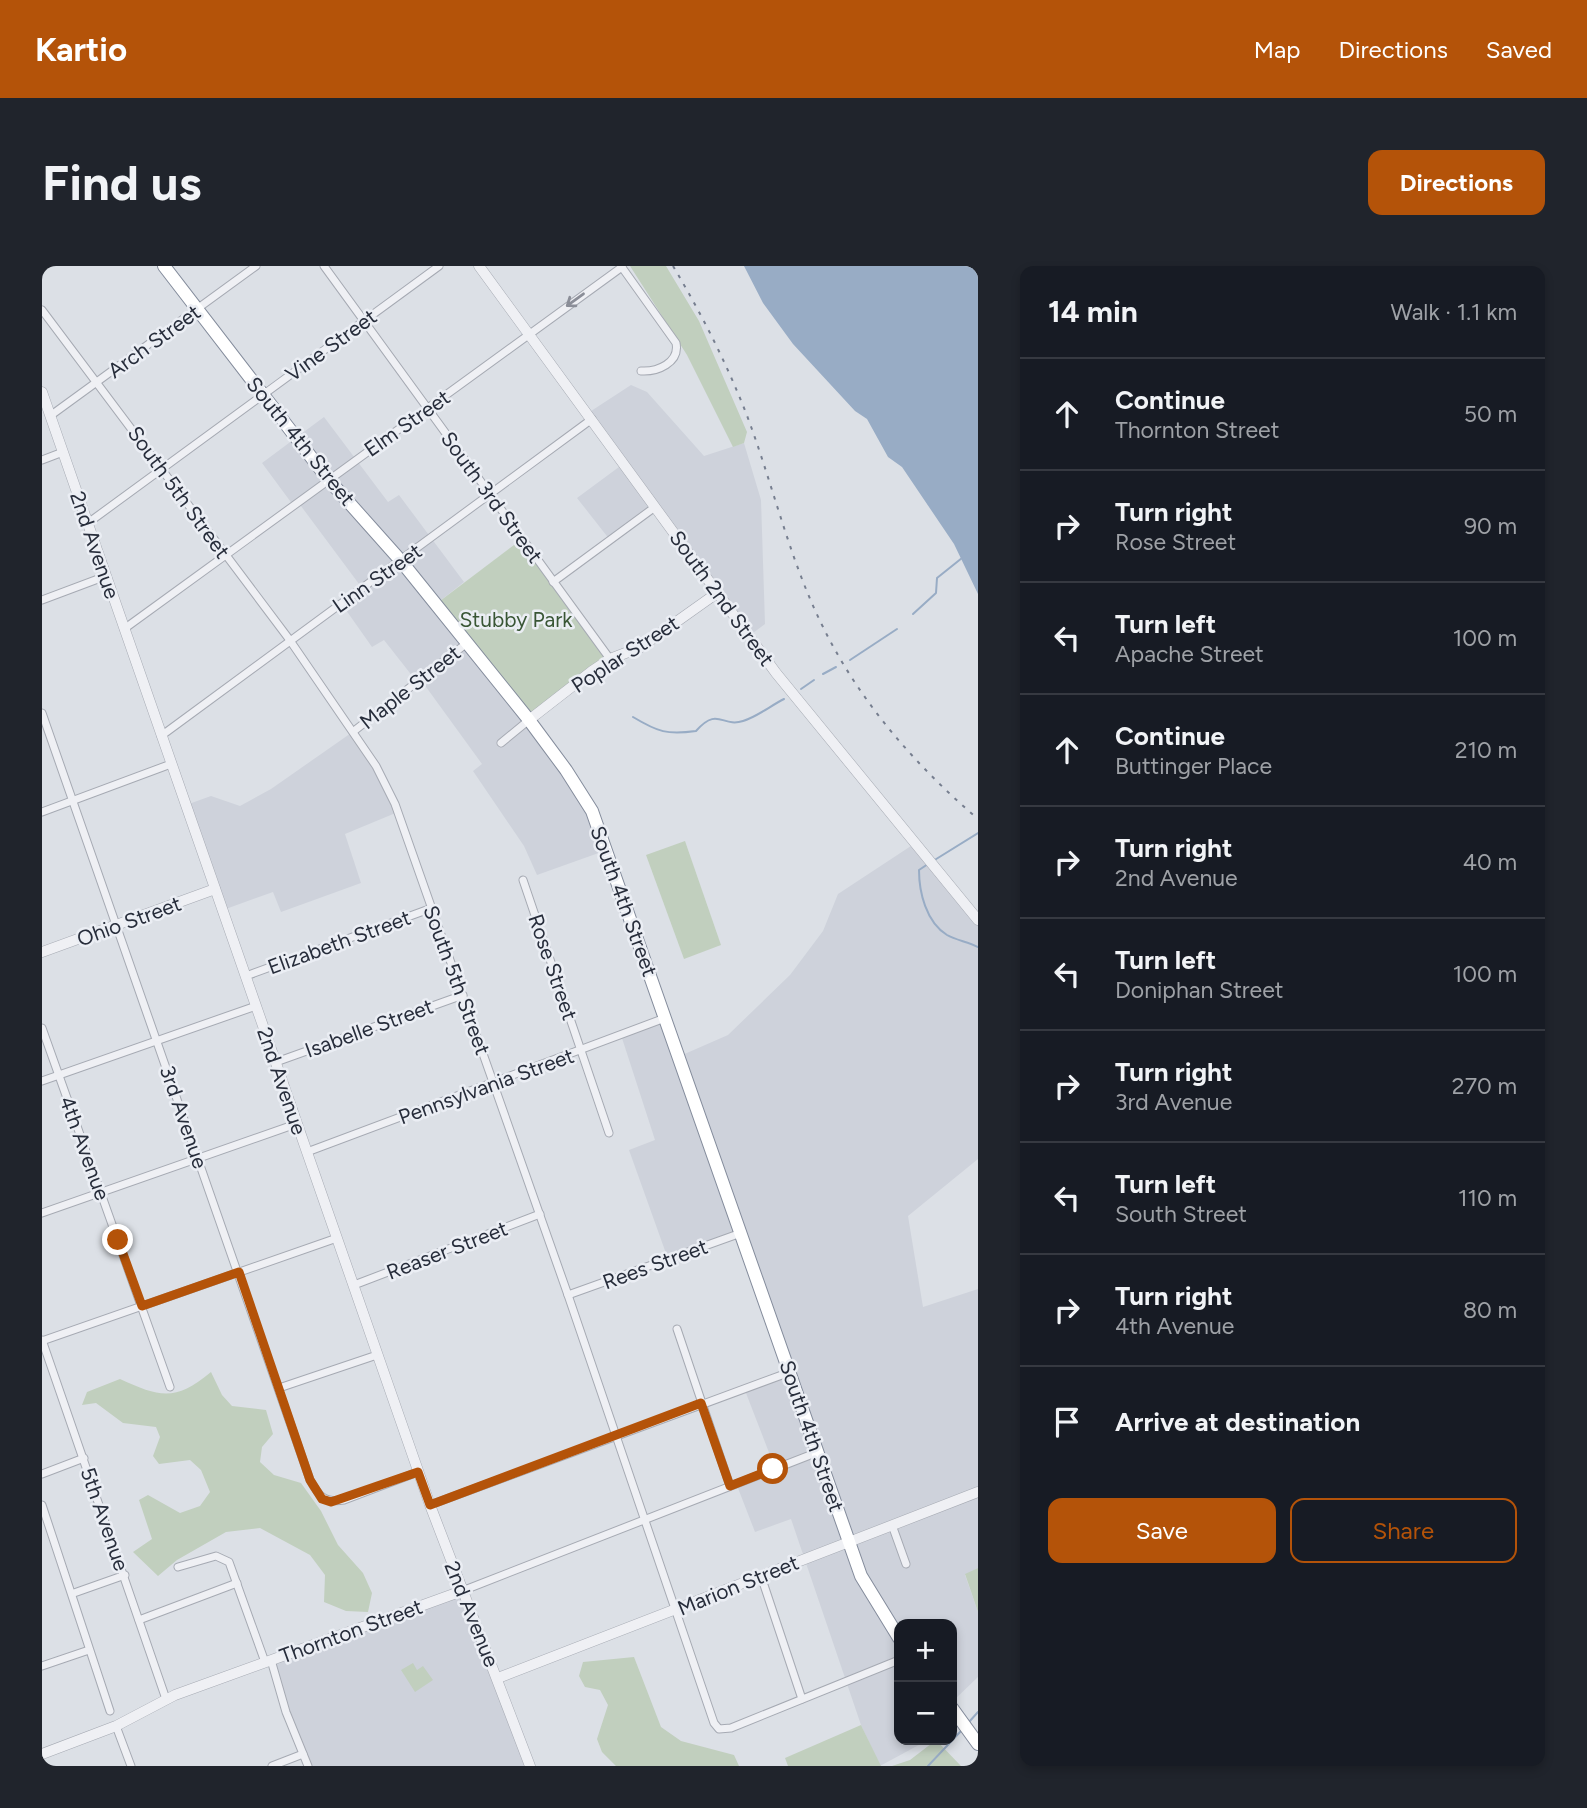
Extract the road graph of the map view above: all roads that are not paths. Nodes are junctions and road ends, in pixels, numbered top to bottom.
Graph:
1 (164, 266) edge
2 (256, 266) edge
3 (324, 266) edge
4 (439, 266) edge
5 (479, 266) edge
6 (622, 267) edge
7 (198, 309) junction
8 (42, 310) edge
9 (363, 321) junction
10 (529, 334) junction
11 (641, 371) dead end
12 (98, 382) junction
13 (42, 392) edge
14 (263, 395) junction
15 (428, 409) junction
16 (50, 416) junction
17 (592, 419) junction
18 (63, 452) junction
19 (42, 460) edge
20 (162, 470) junction
21 (328, 479) junction
22 (491, 495) junction
23 (655, 507) junction
24 (88, 523) junction
25 (225, 556) junction
26 (401, 561) junction
27 (106, 576) junction
28 (554, 582) junction
29 (717, 593) junction
30 (42, 600) edge
31 (124, 629) junction
32 (289, 639) junction
33 (467, 643) junction
34 (610, 659) junction
35 (42, 713) edge
36 (529, 720) junction
37 (354, 731) junction
38 (161, 736) junction
39 (501, 743) dead end
40 (171, 764) junction
41 (74, 800) junction
42 (42, 812) edge
43 (523, 880) dead end
44 (215, 889) junction
45 (432, 908) junction
46 (978, 920) edge
47 (117, 925) junction
48 (42, 952) edge
49 (246, 976) junction
50 (463, 995) junction
51 (256, 1006) junction
52 (666, 1018) junction
53 (42, 1028) edge
54 (157, 1041) junction
55 (581, 1050) junction
56 (276, 1062) junction
57 (59, 1075) junction
58 (42, 1081) edge
59 (495, 1083) junction
60 (296, 1124) junction
61 (608, 1133) dead end
62 (307, 1152) junction
63 (199, 1158) junction
64 (100, 1193) junction
65 (42, 1213) edge
66 (540, 1214) junction
67 (741, 1233) junction
68 (337, 1238) junction
69 (239, 1272) junction
70 (354, 1285) junction
71 (568, 1295) junction
72 (142, 1306) junction
73 (677, 1329) dead end
74 (42, 1340) edge
75 (377, 1355) junction
76 (790, 1371) junction
77 (170, 1387) dead end
78 (279, 1388) junction
79 (701, 1403) junction
80 (615, 1434) junction
81 (818, 1452) junction
82 (84, 1458) junction
83 (418, 1472) junction
84 (42, 1474) edge
85 (730, 1486) junction
86 (978, 1492) edge
87 (42, 1505) edge
88 (430, 1505) junction
89 (643, 1520) junction
90 (892, 1525) junction
91 (849, 1542) junction
92 (906, 1564) dead end
93 (178, 1567) dead end
94 (125, 1575) junction
95 (761, 1576) junction
96 (237, 1583) junction
97 (462, 1591) junction
98 (74, 1593) junction
99 (674, 1611) junction
100 (139, 1620) junction
101 (894, 1631) edge
102 (89, 1650) junction
103 (268, 1662) junction
104 (894, 1662) edge
105 (42, 1666) edge
106 (498, 1678) junction
107 (166, 1699) junction
108 (802, 1699) junction
109 (110, 1711) dead end
110 (957, 1715) edge
111 (116, 1726) junction
112 (975, 1740) edge
113 (42, 1754) edge
114 (303, 1754) junction
115 (131, 1766) edge
116 (272, 1766) edge
117 (308, 1766) edge
118 (530, 1766) edge

1 - 7 highway, South 4th Street
2 - 7 street, Arch Street
3 - 9 street, South 3rd Street
4 - 9 street, Vine Street
5 - 10 street, South 2nd Street
6 -> 10 street, Elm Street
6 - 11 street
7 - 12 street, Arch Street
7 - 14 highway, South 4th Street
8 - 12 street, South 5th Street
9 - 14 street, Vine Street
9 - 15 street, South 3rd Street
10 - 15 street, Elm Street
10 - 17 street, South 2nd Street
12 - 16 street, Arch Street
12 - 20 street, South 5th Street
13 - 16 street, 2nd Avenue
14 - 20 street, Vine Street
14 - 21 highway, South 4th Street
15 - 21 street, Elm Street
15 - 22 street, South 3rd Street
16 - 18 street, 2nd Avenue
17 - 22 street, Linn Street
17 - 23 street, South 2nd Street
18 - 19 street
18 - 24 street, 2nd Avenue
20 - 24 street, Vine Street
20 - 25 street, South 5th Street
21 - 25 street, Elm Street
21 - 26 highway, South 4th Street
22 - 26 street, Linn Street
22 - 28 street, South 3rd Street
23 - 28 street
23 - 29 street, South 2nd Street
24 - 27 street, 2nd Avenue
25 - 31 street, Elm Street
25 - 32 street, South 5th Street
26 - 32 street, Linn Street
26 - 33 highway, South 4th Street
27 - 30 street
27 - 31 street, 2nd Avenue
28 - 34 street, South 3rd Street
29 - 34 street, Poplar Street
29 - 46 street, South 2nd Street
31 - 38 street, 2nd Avenue
32 - 37 street, South 5th Street
32 - 38 street, Linn Street
33 - 36 highway, South 4th Street
33 - 37 street, Maple Street
34 - 36 street, Poplar Street
35 - 41 street, 3rd Avenue
36 - 39 street, Poplar Street
36 - 52 highway, South 4th Street
37 - 45 street, South 5th Street
38 - 40 street, 2nd Avenue
40 - 41 street
40 - 44 street, 2nd Avenue
41 - 42 street
41 - 47 street, 3rd Avenue
43 - 55 street, Rose Street
44 - 47 street, Ohio Street
44 - 49 street, 2nd Avenue
45 - 49 street, Elizabeth Street
45 - 50 street, South 5th Street
47 - 48 street, Ohio Street
47 - 54 street, 3rd Avenue
49 - 51 street, 2nd Avenue
50 - 56 street, Isabelle Street
50 - 59 street, South 5th Street
51 - 54 street
51 - 56 street, 2nd Avenue
52 - 55 street, Pennsylvania Street
52 - 67 highway, South 4th Street
53 - 57 street, 4th Avenue
54 - 57 street
54 - 63 street, 3rd Avenue
55 - 59 street, Pennsylvania Street
55 - 61 street, Rose Street
56 - 60 street, 2nd Avenue
57 - 58 street
57 - 64 street, 4th Avenue
59 - 62 street, Pennsylvania Street
59 - 66 street, South 5th Street
60 - 62 street, 2nd Avenue
60 - 63 street
62 - 68 street, 2nd Avenue
63 - 64 street
63 - 69 street, 3rd Avenue
64 - 65 street
64 - 72 street, 4th Avenue
66 - 70 street, Reaser Street
66 - 71 street, South 5th Street
67 - 71 street, Rees Street
67 - 76 highway, South 4th Street
68 - 69 street
68 - 70 street, 2nd Avenue
69 - 72 street
69 - 78 street, 3rd Avenue
70 - 75 street, 2nd Avenue
71 - 80 street, South 5th Street
72 - 74 street
72 - 77 street, 4th Avenue
73 - 79 street
74 - 82 street, 5th Avenue
75 - 78 street
75 - 83 street, 2nd Avenue
76 - 79 street
76 - 81 highway, South 4th Street
78 - 83 street, 3rd Avenue
79 - 80 street
79 - 85 street
80 - 88 street
80 - 89 street, South 5th Street
81 - 85 street, Thornton Street
81 - 91 highway, South 4th Street
82 - 84 street
82 - 94 street, 5th Avenue
83 - 88 street, 2nd Avenue
85 - 89 street, Thornton Street
86 - 90 street, Marion Street
87 - 98 street
88 - 97 street, 2nd Avenue
89 - 97 street, Thornton Street
89 - 99 street, South 5th Street
90 - 91 street, Marion Street
90 - 92 street
91 - 95 street, Marion Street
91 - 101 highway, South 4th Street
93 - 96 street
94 - 98 street
94 - 100 street, 5th Avenue
95 - 99 street, Marion Street
95 - 108 street
96 - 100 street
96 - 103 street
97 - 103 street, Thornton Street
97 - 106 street, 2nd Avenue
98 - 102 street
99 - 106 street, Marion Street
99 - 108 street, South 5th Street
100 - 107 street, 5th Avenue
102 - 105 street
102 - 109 street
103 - 107 street, Thornton Street
103 - 114 street
104 - 108 street
106 - 118 street, 2nd Avenue
107 - 111 street, Thornton Street
110 - 112 highway
111 - 113 street, Thornton Street
111 - 115 street
114 - 116 street
114 - 117 street

